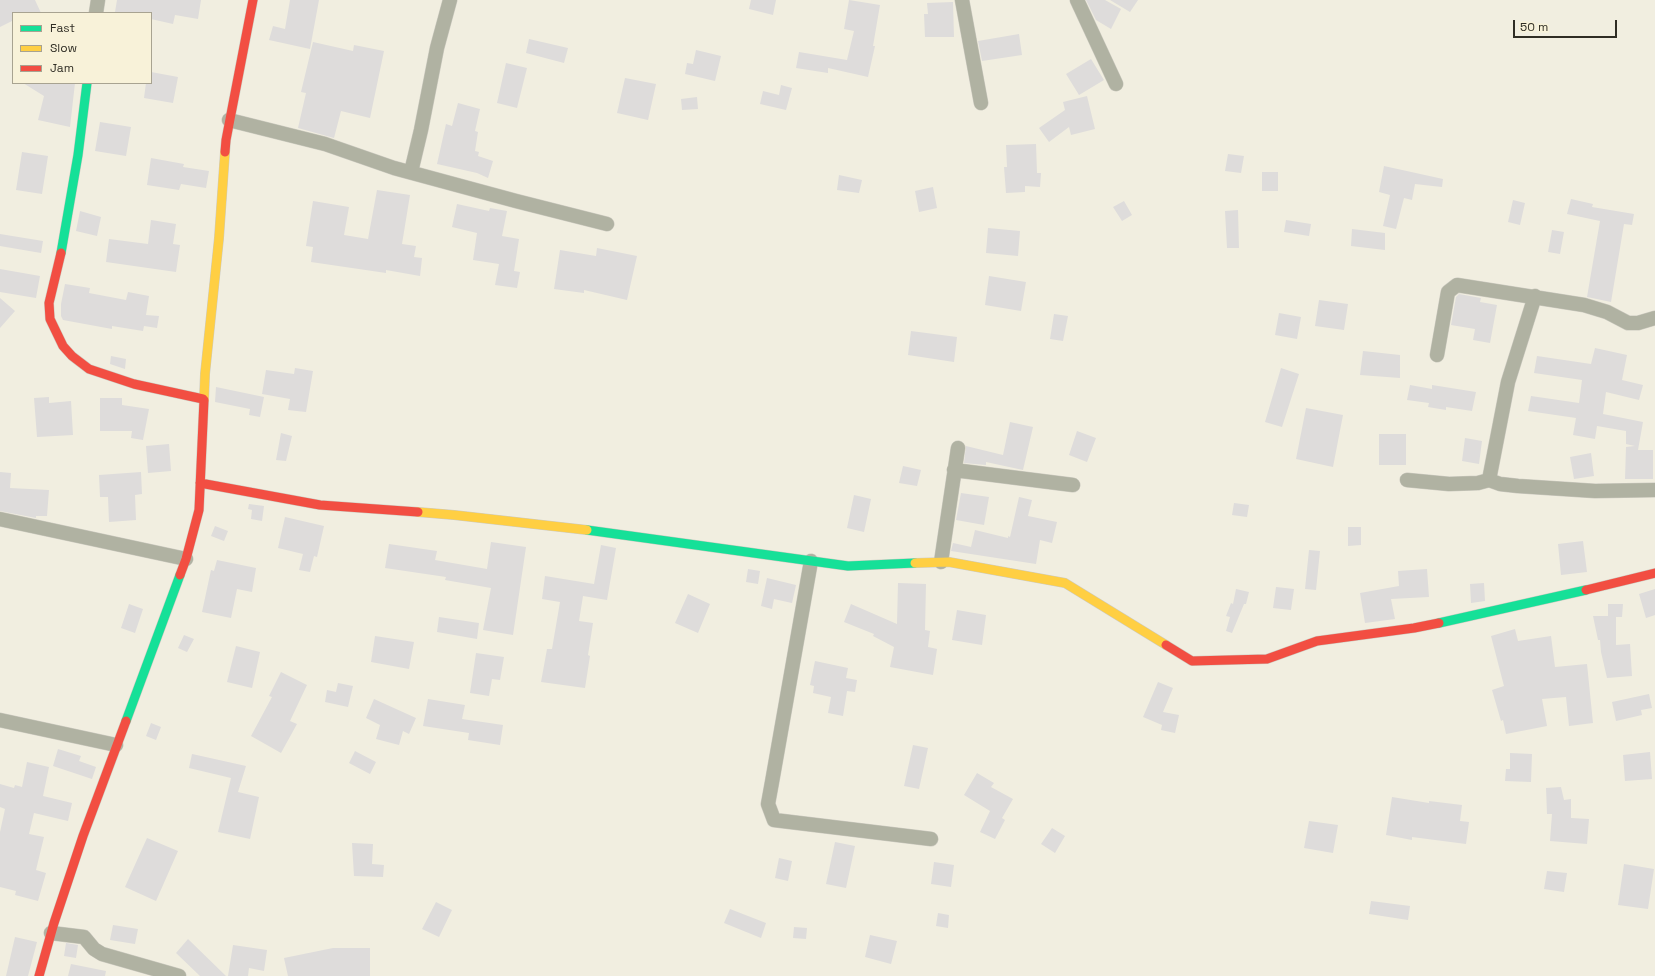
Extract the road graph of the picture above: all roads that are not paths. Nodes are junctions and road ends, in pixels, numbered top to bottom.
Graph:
1 (98, 0) edge
2 (253, 0) edge
3 (450, 0) edge
4 (962, 0) edge
5 (1077, 0) edge
6 (96, 12) edge
7 (87, 84) edge
8 (1116, 84) dead end
9 (981, 103) dead end
10 (229, 120) junction
11 (411, 172) junction
12 (607, 224) dead end
13 (1535, 296) junction
14 (1655, 318) edge
15 (1437, 355) dead end
16 (204, 399) junction
17 (958, 448) dead end
18 (954, 470) junction
19 (1407, 480) dead end
20 (1489, 480) junction
21 (200, 483) junction
22 (1073, 485) dead end
23 (1655, 490) edge
24 (0, 519) edge
25 (186, 559) junction
26 (811, 560) junction
27 (941, 562) junction
28 (1655, 573) edge
29 (0, 720) edge
30 (116, 745) junction
31 (931, 839) dead end
32 (51, 933) junction
33 (40, 976) edge
34 (179, 976) edge

1 - 6 street
2 - 10 street
3 - 11 street
4 - 9 street
5 - 8 street
7 - 16 street
10 - 11 street
10 - 16 street
11 - 12 street
13 - 14 street
13 - 15 street
13 - 20 street
16 - 21 street
17 - 18 street
18 - 22 street
18 - 27 street
19 - 20 street
20 - 23 street
21 - 25 street
21 - 26 street
24 - 25 street
25 - 30 street
26 - 27 street
26 - 31 street
27 - 28 street
29 - 30 street
30 - 32 street
32 - 33 street
32 - 34 street

